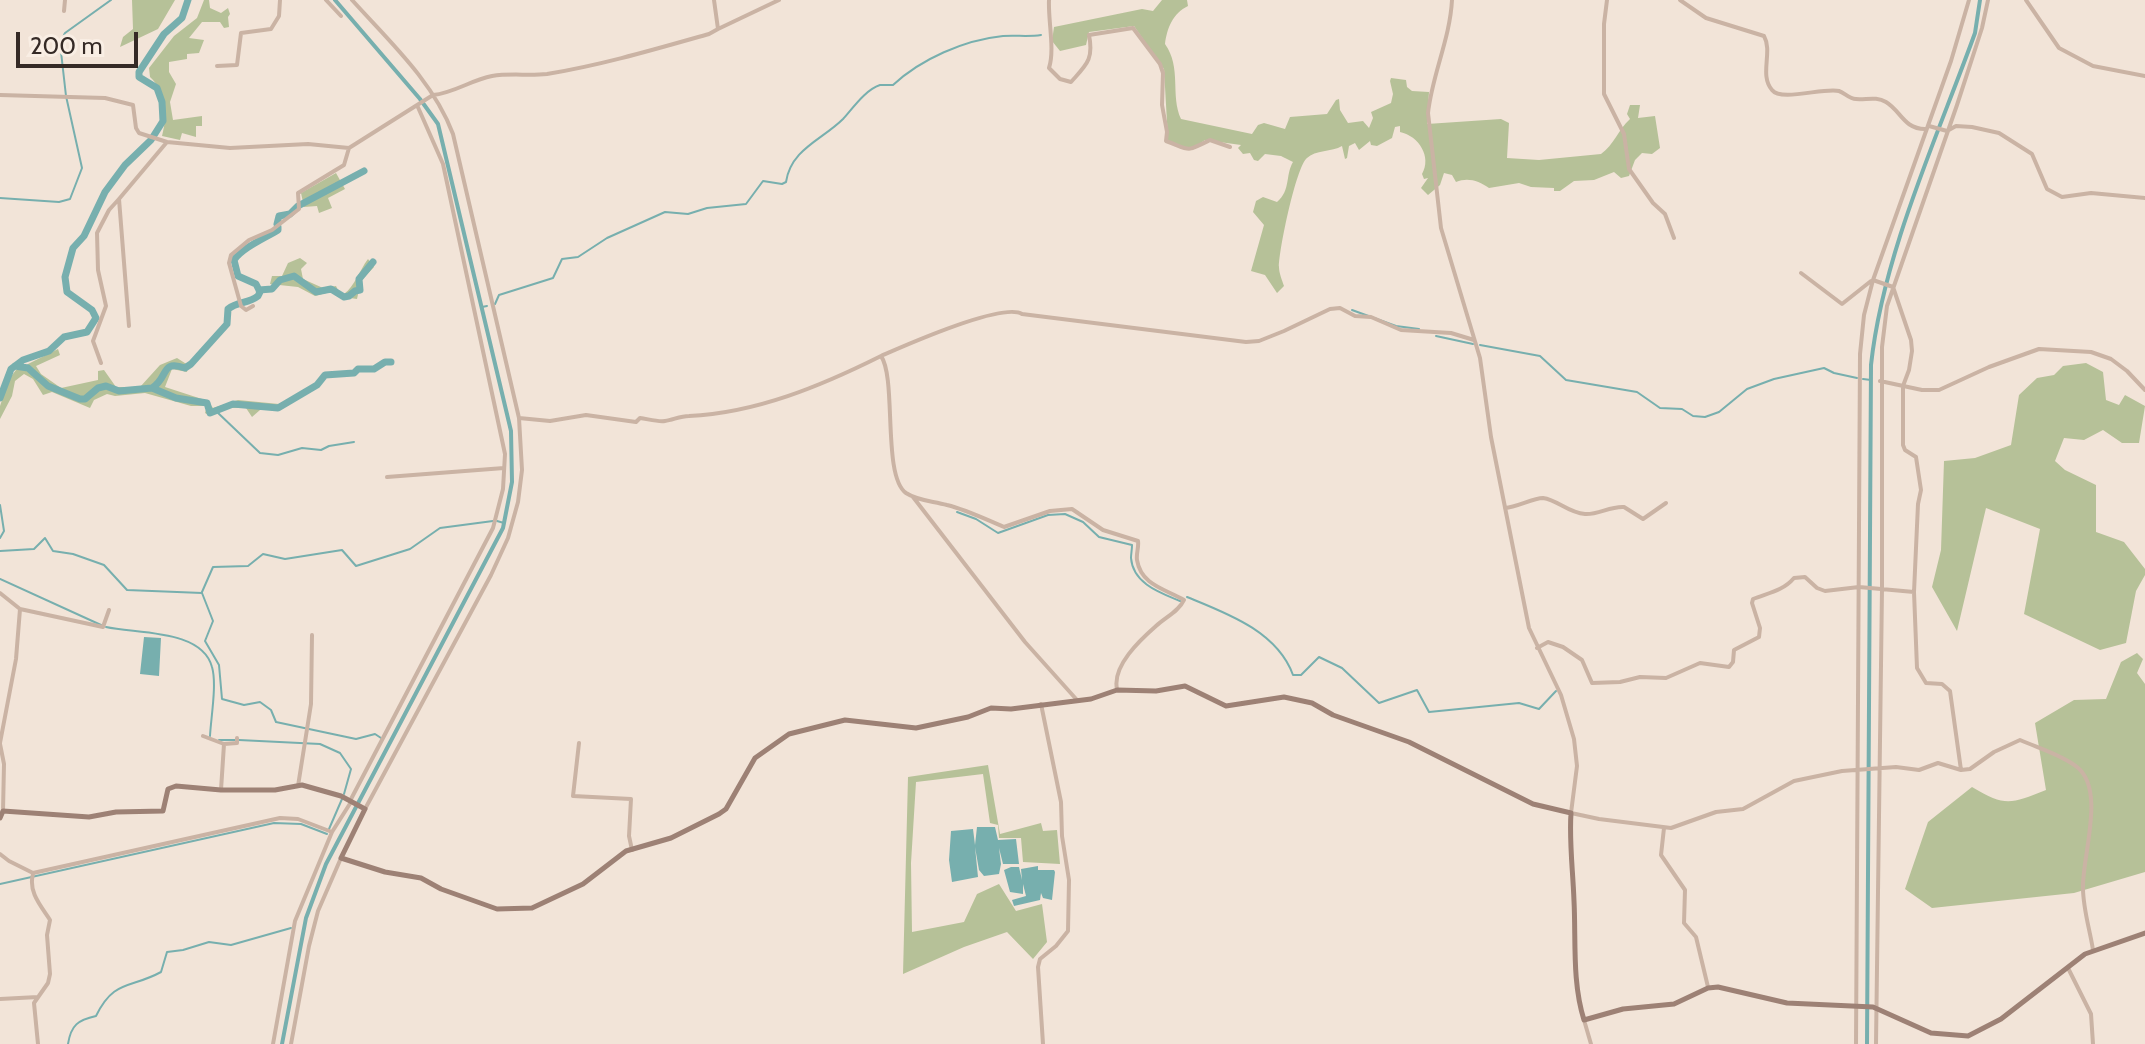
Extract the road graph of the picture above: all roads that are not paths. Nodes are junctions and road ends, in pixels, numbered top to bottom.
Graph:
1 (65, 0) edge
2 (280, 0) edge
3 (326, 0) edge
4 (352, 0) edge
5 (714, 0) edge
6 (779, 0) edge
7 (1049, 0) edge
8 (1452, 0) edge
9 (1607, 0) edge
10 (1680, 0) edge
11 (1969, 0) edge
12 (1988, 0) edge
13 (2026, 0) edge
14 (64, 11) dead end
15 (341, 16) dead end
16 (718, 29) junction
17 (217, 66) dead end
18 (2145, 76) edge
19 (0, 95) edge
20 (432, 96) junction
21 (420, 104) junction
22 (1927, 127) junction
23 (1947, 131) junction
24 (167, 142) junction
25 (1230, 147) dead end
26 (349, 148) junction
27 (2145, 198) edge
28 (119, 199) junction
29 (1674, 238) dead end
30 (1801, 273) dead end
31 (1875, 280) junction
32 (1891, 286) junction
33 (253, 306) dead end
34 (129, 326) dead end
35 (1476, 340) junction
36 (881, 356) junction
37 (101, 363) dead end
38 (1880, 381) junction
39 (1903, 386) junction
40 (2145, 390) edge
41 (519, 418) junction
42 (504, 468) junction
43 (387, 477) dead end
44 (913, 496) junction
45 (1666, 503) dead end
46 (1505, 508) junction
47 (1860, 588) junction
48 (1880, 589) junction
49 (1914, 592) junction
50 (0, 593) edge
51 (20, 609) junction
52 (109, 610) dead end
53 (312, 635) dead end
54 (1537, 648) junction
55 (1117, 690) junction
56 (1077, 700) junction
57 (1041, 704) junction
58 (203, 736) dead end
59 (237, 738) dead end
60 (579, 743) dead end
61 (0, 744) edge
62 (224, 744) junction
63 (1859, 770) junction
64 (1877, 770) junction
65 (1961, 770) junction
66 (298, 786) junction
67 (221, 790) junction
68 (357, 805) junction
69 (1571, 813) junction
70 (1, 815) edge
71 (1664, 828) junction
72 (332, 832) junction
73 (632, 850) junction
74 (0, 854) edge
75 (341, 858) junction
76 (32, 876) junction
77 (2145, 933) edge
78 (2093, 950) junction
79 (2067, 967) junction
80 (1708, 988) junction
81 (38, 997) junction
82 (0, 999) edge
83 (1857, 1006) junction
84 (1875, 1007) junction
85 (1584, 1020) junction
86 (38, 1044) edge
87 (273, 1044) edge
88 (291, 1044) edge
89 (1043, 1044) edge
90 (1591, 1044) edge
91 (1856, 1044) edge
92 (1876, 1044) edge
93 (2093, 1044) edge

1 - 14 street
2 - 17 street
3 - 15 street
4 - 20 street
5 - 16 street
6 - 16 street
7 - 25 street
8 - 35 street
9 - 29 street
10 - 22 street
11 - 22 street
12 - 23 street
13 - 18 street
16 - 20 street
19 - 24 street
20 - 21 street
20 - 41 street
21 - 26 street
21 - 42 street
22 - 23 street
22 - 31 street
23 - 27 street
23 - 32 street
24 - 26 street
24 - 28 street
26 - 33 street
28 - 34 street
28 - 37 street
30 - 31 street
31 - 32 street
31 - 47 street
32 - 38 street
32 - 39 street
35 - 36 street
35 - 46 street
36 - 41 street
36 - 44 street
38 - 39 street
38 - 48 street
39 - 40 street
39 - 49 street
41 - 68 street
42 - 43 street
42 - 68 street
44 - 55 street
44 - 56 street
45 - 46 street
46 - 54 street
47 - 48 street
47 - 54 street
47 - 63 street
48 - 49 street
48 - 64 street
49 - 65 street
50 - 51 street
51 - 52 street
51 - 61 street
53 - 66 street
54 - 69 street
55 - 56 street
55 - 69 street
56 - 57 street
57 - 73 street
57 - 89 street
58 - 62 street
59 - 62 street
60 - 73 street
61 - 70 street
62 - 67 street
63 - 64 street
63 - 71 street
63 - 83 street
64 - 65 street
64 - 84 street
65 - 78 street
66 - 67 street
66 - 68 street
67 - 70 street
68 - 72 street
68 - 75 street
69 - 71 street
69 - 85 street
71 - 80 street
72 - 76 street
72 - 87 street
73 - 75 street
74 - 76 street
75 - 88 street
76 - 81 street
77 - 78 street
78 - 79 street
79 - 84 street
79 - 93 street
80 - 83 street
80 - 85 street
81 - 82 street
81 - 86 street
83 - 84 street
83 - 91 street
84 - 92 street
85 - 90 street

